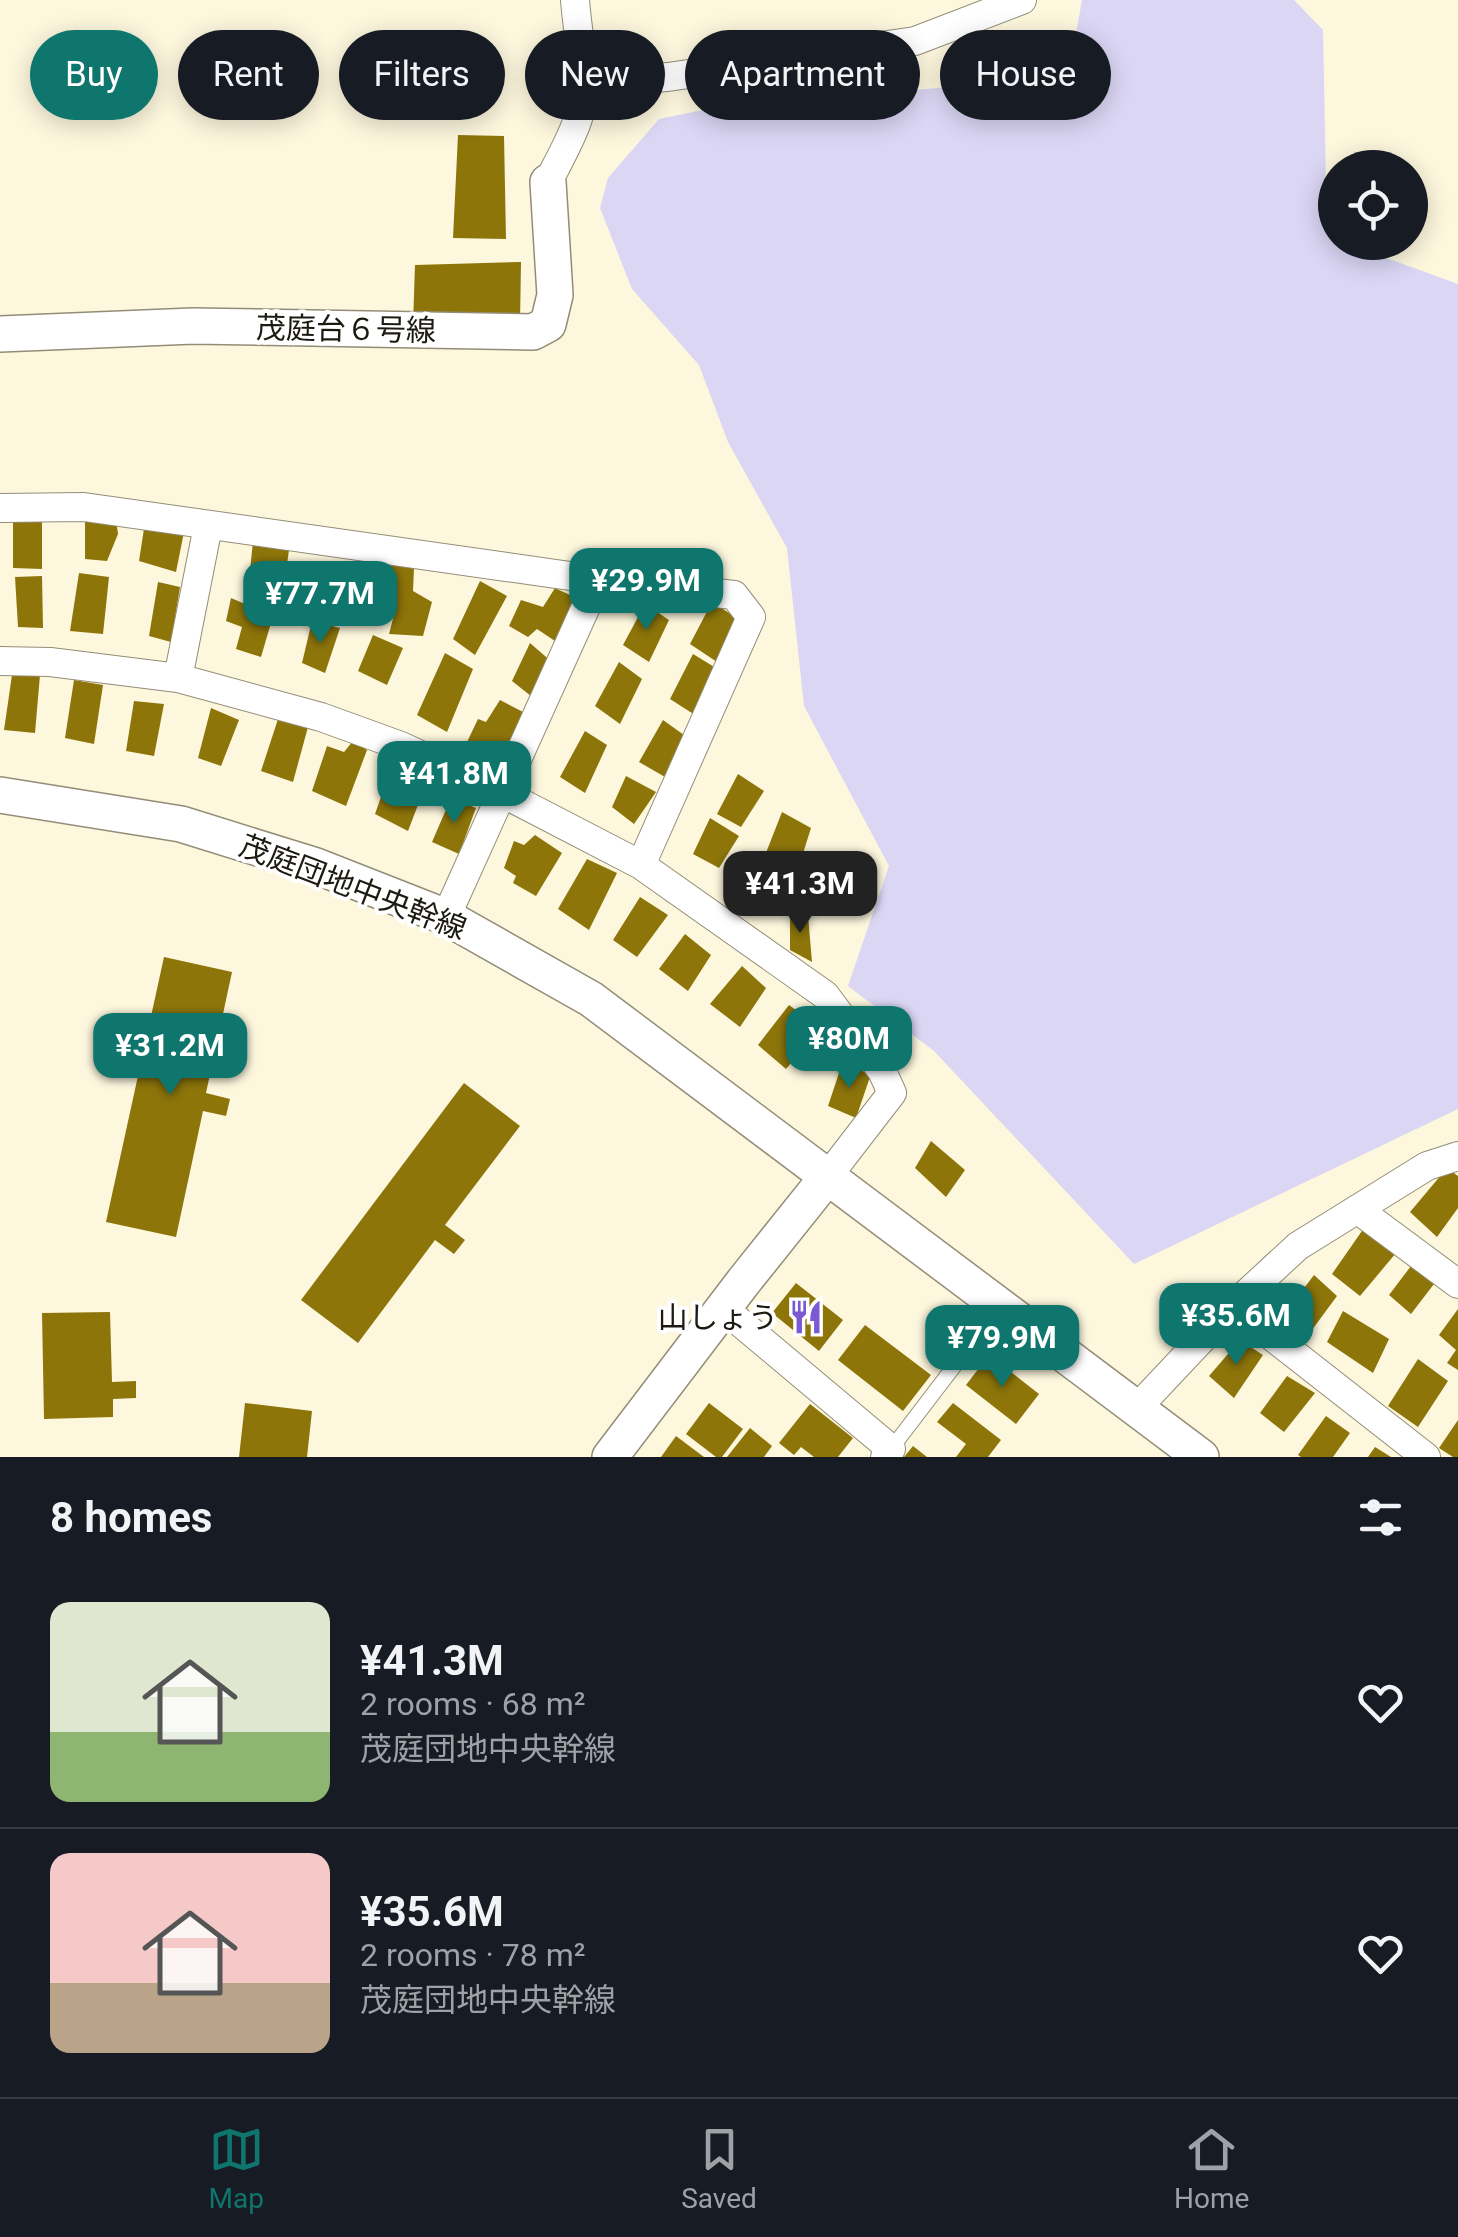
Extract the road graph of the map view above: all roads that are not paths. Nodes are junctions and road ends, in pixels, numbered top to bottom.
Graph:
1 (575, 0) edge
2 (1022, 0) edge
3 (577, 30) edge
4 (665, 78) edge
5 (577, 120) edge
6 (548, 182) joint
7 (0, 334) edge
8 (0, 508) edge
9 (208, 526) junction
10 (598, 580) junction
11 (0, 662) edge
12 (178, 678) junction
13 (504, 794) junction
14 (0, 796) edge
15 (641, 865) junction
16 (446, 918) junction
17 (1458, 1156) edge
18 (828, 1176) junction
19 (1357, 1210) junction
20 (1458, 1284) edge
21 (1233, 1306) junction
22 (723, 1308) junction
23 (975, 1339) dead end
24 (1136, 1409) junction
25 (888, 1453) edge
26 (610, 1457) edge
27 (1201, 1457) edge
28 (1426, 1457) edge

1 - 3 street
2 - 4 street
5 - 6 street
6 - 7 street, 茂庭台６号線
8 - 9 street
9 - 10 street
9 - 12 street
10 - 13 street
10 - 15 street
11 - 12 street
12 - 13 street
13 - 15 street
13 - 16 street
14 - 16 street, 茂庭団地中央幹線
15 - 18 street
16 - 18 street, 茂庭団地中央幹線
17 - 19 street
18 - 22 street
18 - 24 street, 茂庭団地中央幹線
19 - 20 street
19 - 21 street
21 - 24 street
21 - 28 street
22 - 25 street
22 - 26 street
23 - 25 lane
24 - 27 street, 茂庭団地中央幹線

